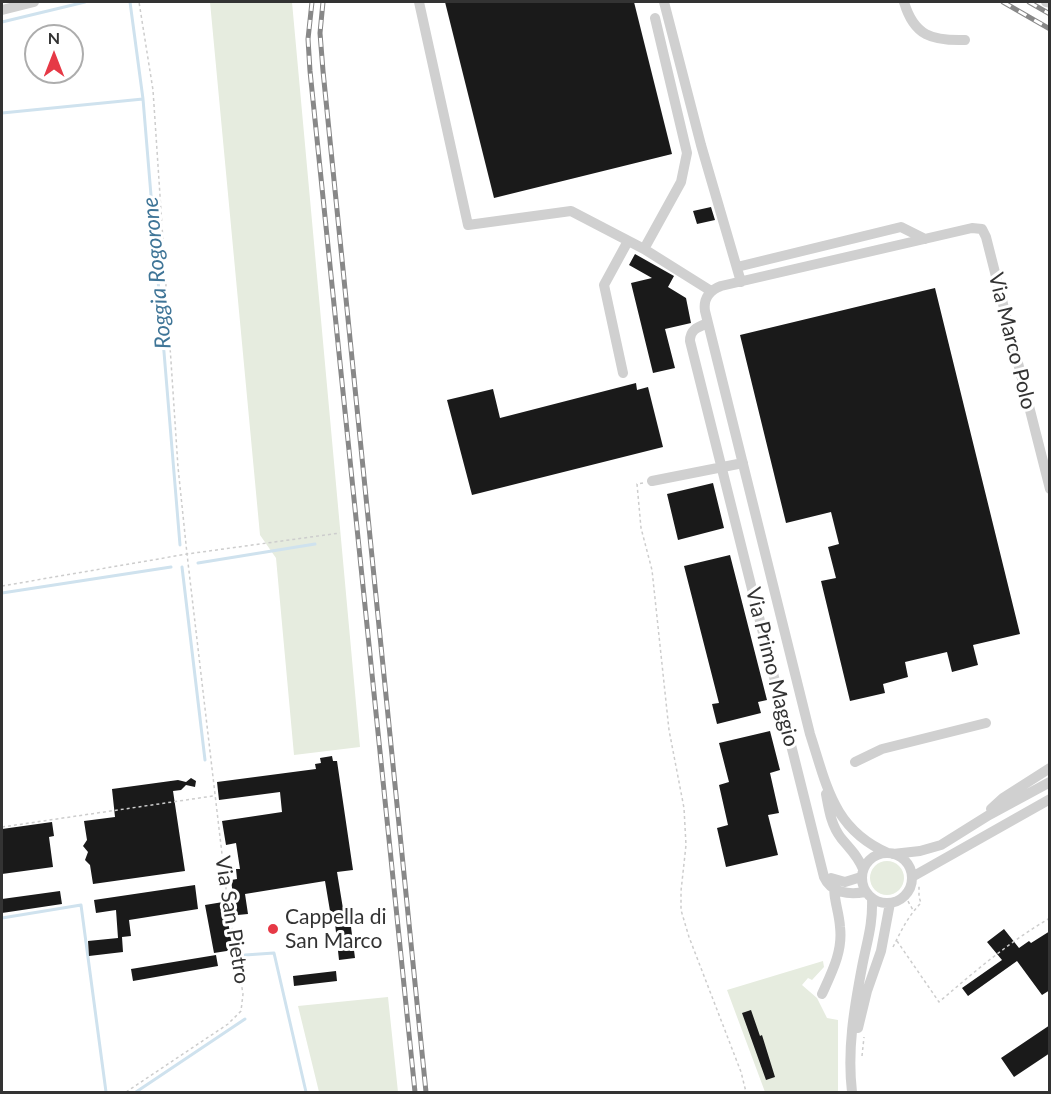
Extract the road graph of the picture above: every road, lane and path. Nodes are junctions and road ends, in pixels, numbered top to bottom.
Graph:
1 (34, 2) edge
2 (139, 2) edge
3 (419, 2) edge
4 (664, 2) edge
5 (904, 2) edge
6 (2, 10) edge
7 (655, 18) dead end
8 (965, 40) dead end
9 (925, 239) junction
10 (628, 241) junction
11 (644, 249) junction
12 (737, 267) junction
13 (741, 282) junction
14 (711, 291) junction
15 (708, 323) junction
16 (623, 373) dead end
17 (742, 463) junction
18 (722, 469) junction
19 (652, 481) joint
20 (1050, 489) edge
21 (340, 533) dead end
22 (187, 555) junction
23 (2, 586) edge
24 (986, 723) dead end
25 (855, 762) dead end
26 (1050, 768) edge
27 (824, 779) junction
28 (1050, 782) edge
29 (214, 796) junction
30 (1050, 799) edge
31 (979, 821) junction
32 (2, 827) edge
33 (891, 853) junction
34 (862, 873) junction
35 (912, 877) junction
36 (835, 885) junction
37 (868, 895) junction
38 (905, 896) junction
39 (890, 903) junction
40 (1050, 918) edge
41 (822, 994) dead end
42 (126, 1092) edge
43 (746, 1092) edge
44 (854, 1092) edge

1 - 6 street
2 - 22 path, Via San Pietro
3 - 10 street
4 - 12 street
5 - 8 street
7 - 11 street
9 - 12 street
9 - 13 street
9 - 20 street, Via Marco Polo
10 - 11 street
10 - 16 street
11 - 14 street
12 - 13 street
13 - 14 street
14 - 15 street, Via Primo Maggio
15 - 17 street, Via Primo Maggio
15 - 18 street, Via Primo Maggio
17 - 18 street
17 - 27 street, Via Primo Maggio
18 - 19 street
18 - 36 street, Via Primo Maggio
19 - 43 path
21 - 22 path
22 - 23 path
22 - 29 path, Via San Pietro
24 - 25 street
26 - 31 street
27 - 33 street, Via Primo Maggio
27 - 34 street, Via Primo Maggio
28 - 31 street
29 - 32 path
29 - 42 path, Via San Pietro
30 - 35 street
31 - 33 street
33 - 34 street
33 - 35 street
34 - 36 street
34 - 37 street
35 - 38 street
36 - 37 street
36 - 41 street, Via Primo Maggio
37 - 39 street
37 - 44 street
38 - 39 street
38 - 40 path
39 - 44 street

